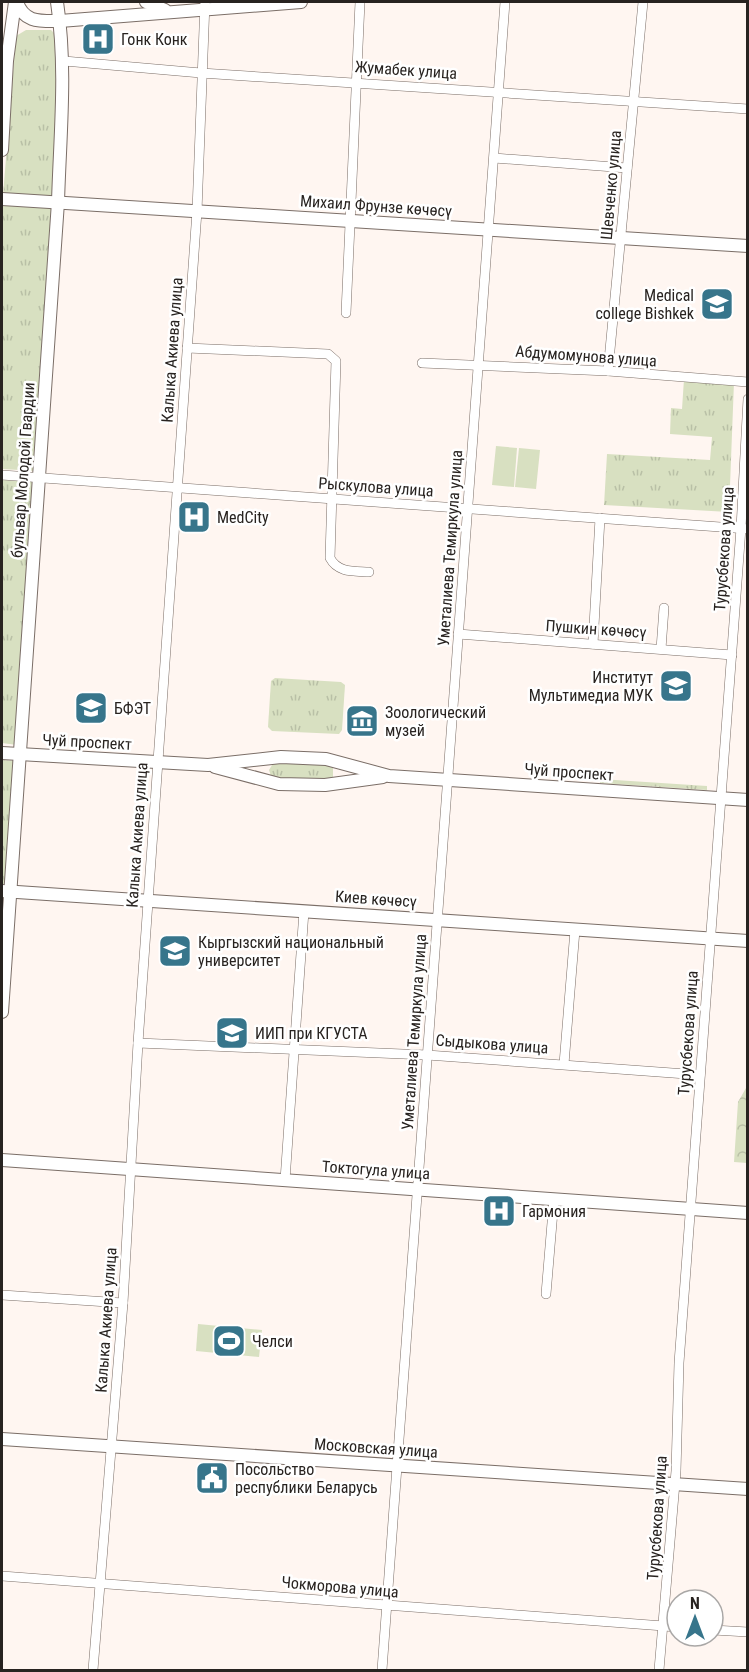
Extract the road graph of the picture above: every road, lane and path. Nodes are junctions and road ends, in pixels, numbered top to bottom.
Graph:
1 (16, 2) edge
2 (57, 2) edge
3 (146, 2) edge
4 (286, 2) edge
5 (301, 2) edge
6 (360, 2) edge
7 (505, 2) edge
8 (643, 2) edge
9 (205, 5) edge
10 (169, 11) junction
11 (60, 21) junction
12 (4, 60) edge
13 (64, 61) junction
14 (201, 73) junction
15 (355, 82) junction
16 (499, 91) junction
17 (634, 101) junction
18 (747, 109) edge
19 (2, 150) edge
20 (494, 158) junction
21 (627, 168) junction
22 (2, 199) edge
23 (58, 202) junction
24 (197, 211) junction
25 (349, 221) junction
26 (488, 230) junction
27 (621, 238) junction
28 (747, 246) edge
29 (346, 313) dead end
30 (187, 348) junction
31 (423, 363) dead end
32 (478, 365) junction
33 (608, 371) junction
34 (747, 382) edge
35 (747, 399) edge
36 (2, 475) edge
37 (39, 478) junction
38 (177, 488) junction
39 (332, 498) junction
40 (468, 509) junction
41 (600, 518) junction
42 (744, 529) edge
43 (369, 572) dead end
44 (664, 608) dead end
45 (458, 634) junction
46 (594, 644) junction
47 (661, 649) junction
48 (732, 655) junction
49 (2, 753) edge
50 (21, 755) junction
51 (157, 762) junction
52 (208, 765) junction
53 (389, 776) junction
54 (447, 780) junction
55 (722, 799) junction
56 (747, 800) edge
57 (7, 892) edge
58 (148, 901) junction
59 (304, 911) junction
60 (437, 920) junction
61 (574, 930) junction
62 (710, 939) junction
63 (747, 941) edge
64 (2, 1012) edge
65 (138, 1043) junction
66 (295, 1051) junction
67 (428, 1055) junction
68 (564, 1064) junction
69 (700, 1075) junction
70 (2, 1160) edge
71 (131, 1169) junction
72 (285, 1180) junction
73 (418, 1189) junction
74 (554, 1199) junction
75 (690, 1210) junction
76 (747, 1213) edge
77 (546, 1294) dead end
78 (2, 1295) edge
79 (123, 1303) junction
80 (2, 1439) edge
81 (110, 1447) junction
82 (396, 1465) junction
83 (675, 1485) junction
84 (747, 1489) edge
85 (2, 1576) edge
86 (99, 1583) junction
87 (388, 1606) junction
88 (663, 1627) junction
89 (725, 1631) edge
90 (747, 1632) edge
91 (93, 1671) edge
92 (382, 1671) edge
93 (659, 1671) edge

1 - 11 main road
1 - 12 main road
2 - 11 main road, бульвар Молодой Гвардии
3 - 10 main road
4 - 5 main road
4 - 9 main road
6 - 15 street
7 - 16 street, Уметалиева Темиркула улица
8 - 17 street, Шевченко улица
9 - 10 main road
9 - 14 street, Калыка Акиева улица
10 - 11 main road
11 - 13 main road, бульвар Молодой Гвардии
12 - 19 main road
13 - 14 street, Жумабек улица
13 - 23 main road, бульвар Молодой Гвардии
14 - 15 street, Жумабек улица
14 - 24 street, Калыка Акиева улица
15 - 16 street, Жумабек улица
15 - 25 street
16 - 17 street, Жумабек улица
16 - 20 street, Уметалиева Темиркула улица
17 - 18 street, Жумабек улица
17 - 21 street, Шевченко улица
20 - 21 street
20 - 26 street, Уметалиева Темиркула улица
21 - 27 street, Шевченко улица
22 - 23 main road, Михаил Фрунзе көчөсү
23 - 24 main road, Михаил Фрунзе көчөсү
23 - 37 main road, бульвар Молодой Гвардии
24 - 25 main road, Михаил Фрунзе көчөсү
24 - 30 street, Калыка Акиева улица
25 - 26 main road, Михаил Фрунзе көчөсү
25 - 29 street
26 - 27 main road, Михаил Фрунзе көчөсү
26 - 32 street, Уметалиева Темиркула улица
27 - 28 main road, Михаил Фрунзе көчөсү
27 - 33 street, Шевченко улица
30 - 38 street, Калыка Акиева улица
30 - 39 street
31 - 32 street, Абдумомунова улица
32 - 33 street, Абдумомунова улица
32 - 40 street, Уметалиева Темиркула улица
33 - 34 street, Абдумомунова улица
35 - 42 street, Турусбекова улица
36 - 37 street, Рыскулова улица
37 - 38 street, Рыскулова улица
37 - 50 main road, бульвар Молодой Гвардии
38 - 39 street, Рыскулова улица
38 - 51 street, Калыка Акиева улица
39 - 40 street, Рыскулова улица
39 - 43 street
40 - 41 street, Рыскулова улица
40 - 45 street, Уметалиева Темиркула улица
41 - 42 street, Рыскулова улица
41 - 46 street
42 - 48 street, Турусбекова улица
44 - 47 street
45 - 46 street, Пушкин көчөсү
45 - 54 street, Уметалиева Темиркула улица
46 - 47 street, Пушкин көчөсү
47 - 48 street, Пушкин көчөсү
48 - 55 street, Турусбекова улица
49 - 50 main road, Чуй проспект
50 - 51 main road, Чуй проспект
50 - 57 main road, бульвар Молодой Гвардии
51 - 52 main road, Чуй проспект
51 - 58 street, Калыка Акиева улица
52 - 53 main road, Чуй проспект
52 - 53 main road, Чуй проспект
53 - 54 main road, Чуй проспект
54 - 55 main road, Чуй проспект
54 - 60 street, Уметалиева Темиркула улица
55 - 56 main road, Чуй проспект
55 - 62 street, Турусбекова улица
57 - 58 main road, Киев көчөсү
57 - 64 main road, бульвар Молодой Гвардии
58 - 59 main road, Киев көчөсү
58 - 65 street, Калыка Акиева улица
59 - 60 main road, Киев көчөсү
59 - 66 street
60 - 61 main road, Киев көчөсү
60 - 67 street, Уметалиева Темиркула улица
61 - 62 main road, Киев көчөсү
61 - 68 street
62 - 63 main road, Киев көчөсү
62 - 69 street, Турусбекова улица
65 - 66 street, Сыдыкова улица
65 - 71 street, Калыка Акиева улица
66 - 67 street, Сыдыкова улица
66 - 72 street
67 - 68 street, Сыдыкова улица
67 - 73 street, Уметалиева Темиркула улица
68 - 69 street, Сыдыкова улица
69 - 75 street, Турусбекова улица
70 - 71 main road, Токтогула улица
71 - 72 main road, Токтогула улица
71 - 79 street, Калыка Акиева улица
72 - 73 main road, Токтогула улица
73 - 74 main road, Токтогула улица
73 - 82 street, Уметалиева Темиркула улица
74 - 75 main road, Токтогула улица
74 - 77 street
75 - 76 main road, Токтогула улица
75 - 83 street, Турусбекова улица
78 - 79 street
79 - 81 street, Калыка Акиева улица
80 - 81 main road, Московская улица
81 - 82 main road, Московская улица
81 - 86 street, Калыка Акиева улица
82 - 83 main road, Московская улица
82 - 87 street, Уметалиева Темиркула улица
83 - 84 main road, Московская улица
83 - 88 street, Турусбекова улица
85 - 86 street, Чокморова улица
86 - 87 street, Чокморова улица
86 - 91 street, Калыка Акиева улица
87 - 88 street, Чокморова улица
87 - 92 street, Уметалиева Темиркула улица
88 - 93 street, Турусбекова улица
89 - 90 street

